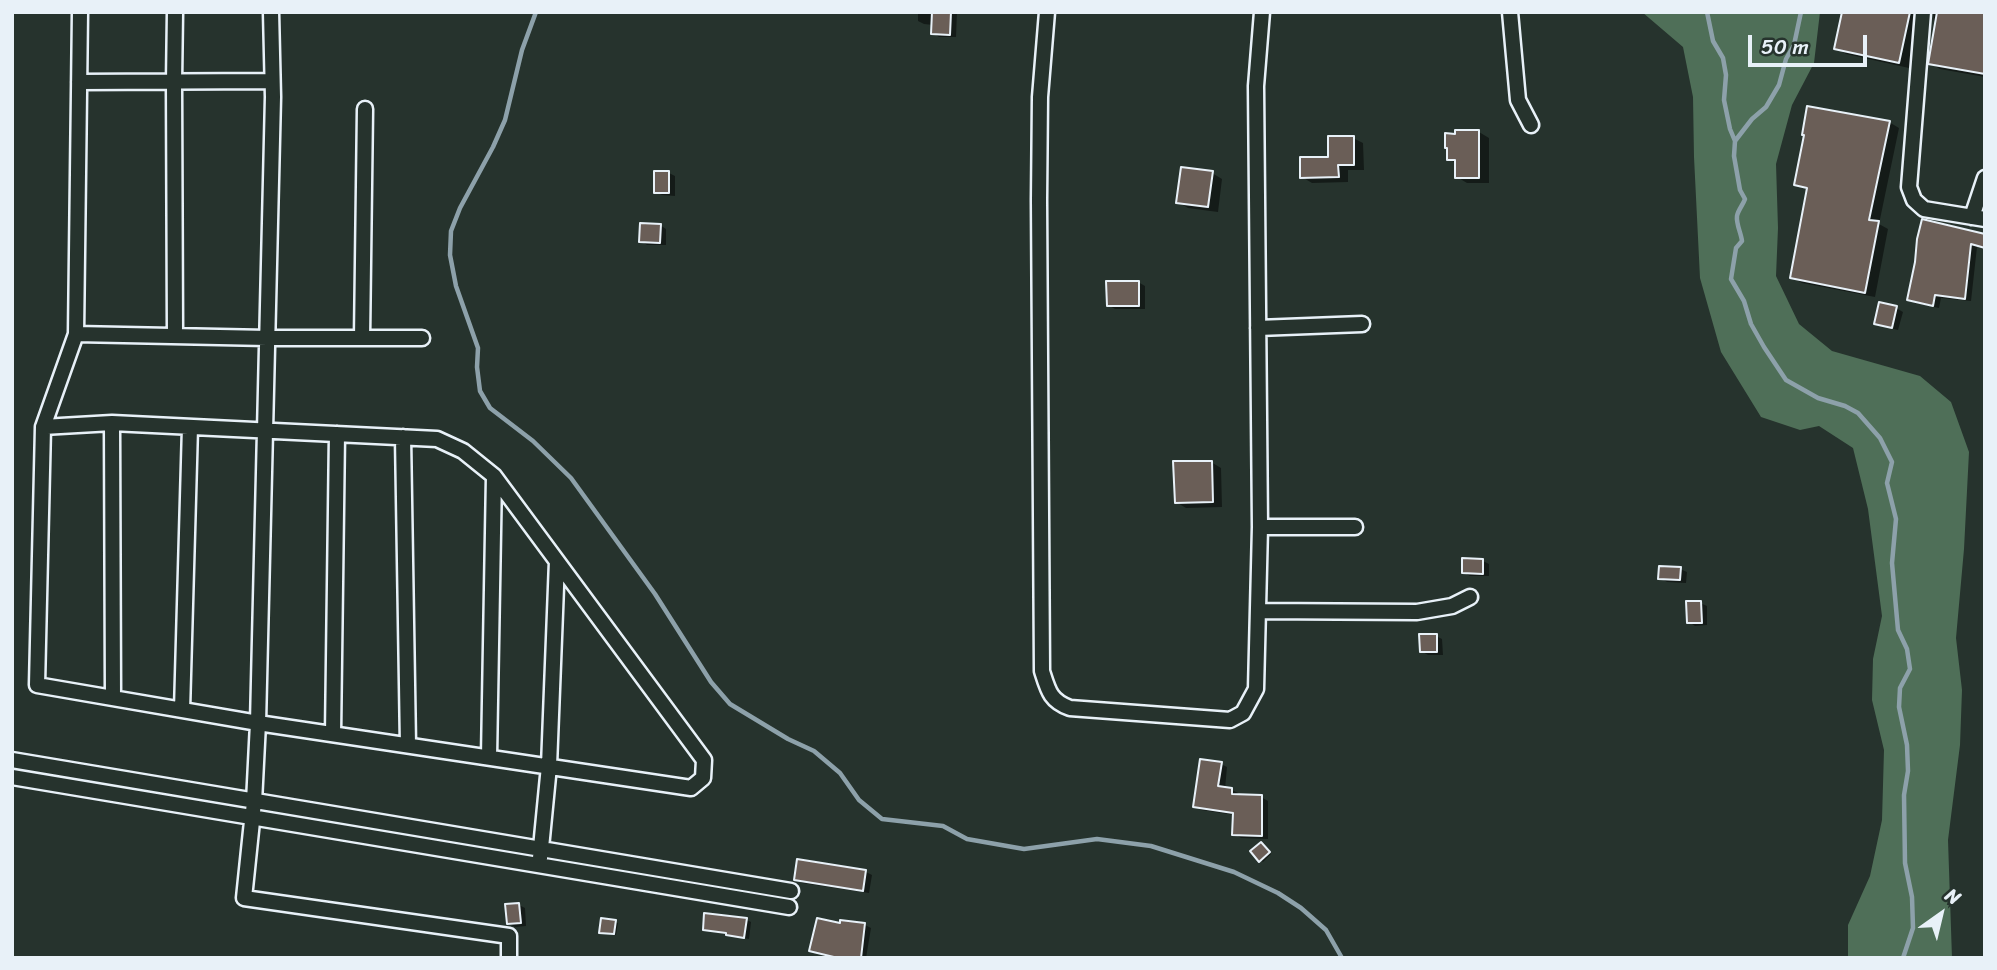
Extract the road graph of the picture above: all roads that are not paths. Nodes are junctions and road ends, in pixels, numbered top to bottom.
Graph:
1 (80, 12) edge
2 (175, 12) edge
3 (271, 12) edge
4 (1047, 12) edge
5 (1262, 12) edge
6 (1510, 12) edge
7 (1923, 12) edge
8 (272, 81) junction
9 (79, 82) junction
10 (174, 82) junction
11 (365, 109) dead end
12 (1531, 125) dead end
13 (1985, 178) edge
14 (1978, 218) edge
15 (1362, 324) dead end
16 (1258, 328) junction
17 (76, 334) junction
18 (175, 336) junction
19 (267, 338) junction
20 (362, 338) junction
21 (422, 338) dead end
22 (113, 423) junction
23 (43, 427) junction
24 (190, 427) junction
25 (265, 431) junction
26 (337, 434) junction
27 (404, 437) junction
28 (494, 475) junction
29 (1260, 527) junction
30 (1355, 527) dead end
31 (557, 561) junction
32 (1471, 597) dead end
33 (1258, 611) junction
34 (113, 698) junction
35 (182, 710) junction
36 (258, 723) junction
37 (332, 734) junction
38 (408, 745) junction
39 (489, 757) junction
40 (12, 760) edge
41 (549, 766) junction
42 (12, 777) edge
43 (254, 802) junction
44 (253, 818) junction
45 (541, 849) junction
46 (539, 866) junction
47 (791, 891) dead end
48 (789, 907) dead end
49 (509, 958) edge

1 - 9 street
2 - 10 street
3 - 8 street
4 - 33 street
5 - 16 street
6 - 12 street
7 - 14 street
8 - 10 street
8 - 19 street
9 - 10 street
9 - 17 street
10 - 18 street
11 - 20 street
13 - 14 street
15 - 16 street
16 - 29 street
17 - 18 street
17 - 23 street
18 - 19 street
19 - 20 street
19 - 25 street
20 - 21 street
22 - 23 street
22 - 24 street
22 - 34 street
23 - 34 street
24 - 25 street
24 - 35 street
25 - 26 street
25 - 36 street
26 - 27 street
26 - 37 street
27 - 28 street
27 - 38 street
28 - 31 street
28 - 39 street
29 - 30 street
29 - 33 street
31 - 41 street
31 - 41 street
32 - 33 street
34 - 35 street
35 - 36 street
36 - 37 street
36 - 43 street
37 - 38 street
38 - 39 street
39 - 41 street
40 - 43 street
41 - 45 street
42 - 44 street
43 - 44 street
43 - 45 street
44 - 46 street
44 - 49 street
45 - 46 street
45 - 47 street
46 - 48 street

